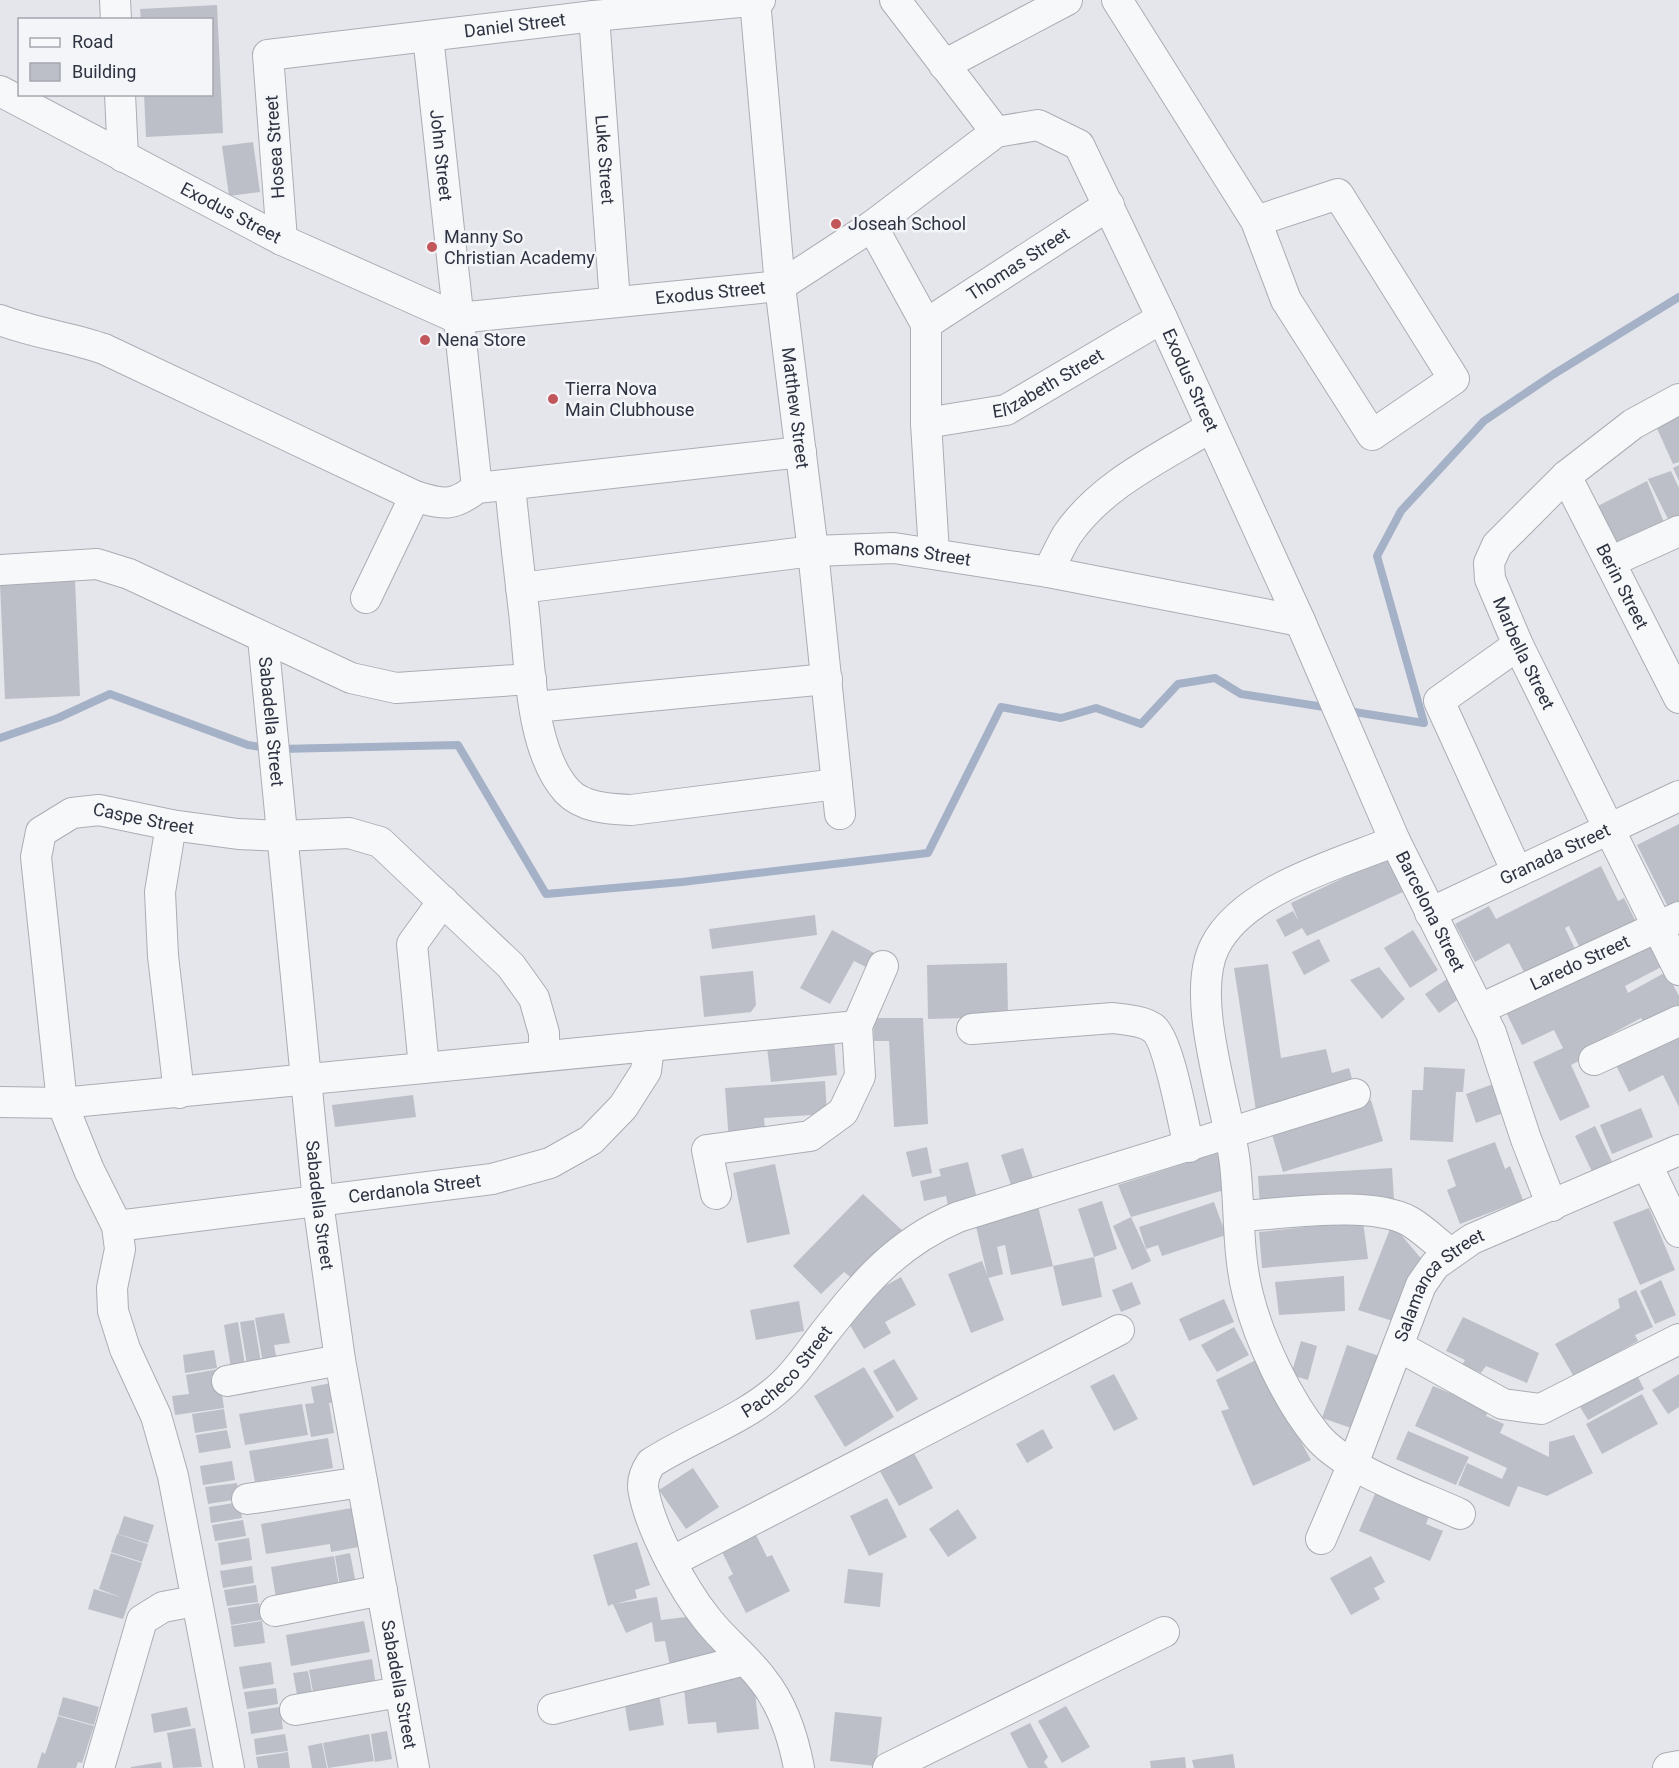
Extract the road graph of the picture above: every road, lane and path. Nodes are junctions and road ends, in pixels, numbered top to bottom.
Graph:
1 (115, 0) edge
2 (758, 0) edge
3 (895, 0) edge
4 (1067, 0) edge
5 (1117, 0) edge
6 (594, 16) junction
7 (116, 18) edge
8 (428, 36) junction
9 (268, 55) joint
10 (944, 65) junction
11 (0, 91) edge
12 (120, 96) edge
13 (996, 132) junction
14 (123, 157) junction
15 (1109, 205) junction
16 (1256, 221) junction
17 (872, 226) junction
18 (282, 240) junction
19 (780, 286) junction
20 (615, 302) junction
21 (457, 318) junction
22 (1162, 318) junction
23 (0, 320) edge
24 (926, 324) junction
25 (1679, 399) edge
26 (926, 423) junction
27 (1211, 428) junction
28 (801, 452) junction
29 (1566, 476) junction
30 (510, 485) junction
31 (477, 488) junction
32 (415, 496) junction
33 (1679, 531) edge
34 (813, 551) junction
35 (934, 553) junction
36 (1610, 562) junction
37 (0, 570) edge
38 (1048, 572) junction
39 (521, 588) junction
40 (366, 598) dead end
41 (1300, 621) junction
42 (263, 638) junction
43 (1518, 645) junction
44 (827, 679) junction
45 (1676, 684) edge
46 (533, 693) junction
47 (837, 784) junction
48 (1679, 796) edge
49 (840, 814) dead end
50 (171, 825) junction
51 (1609, 829) junction
52 (283, 836) junction
53 (1395, 841) junction
54 (1517, 872) junction
55 (443, 901) junction
56 (1430, 913) junction
57 (1668, 922) edge
58 (883, 966) dead end
59 (1679, 970) edge
60 (1480, 1009) junction
61 (1679, 1021) edge
62 (856, 1026) junction
63 (972, 1029) dead end
64 (649, 1046) junction
65 (544, 1054) junction
66 (1594, 1060) dead end
67 (424, 1067) junction
68 (306, 1080) junction
69 (179, 1093) junction
70 (1355, 1094) dead end
71 (0, 1102) edge
72 (62, 1103) junction
73 (1230, 1134) junction
74 (1189, 1147) junction
75 (1679, 1150) edge
76 (1647, 1165) junction
77 (716, 1194) dead end
78 (318, 1202) junction
79 (1552, 1206) junction
80 (1239, 1216) junction
81 (117, 1226) junction
82 (1679, 1232) edge
83 (1449, 1252) junction
84 (1119, 1330) dead end
85 (1679, 1339) edge
86 (1398, 1346) junction
87 (340, 1360) junction
88 (227, 1381) dead end
89 (1353, 1464) junction
90 (362, 1482) junction
91 (247, 1499) dead end
92 (1460, 1514) dead end
93 (1321, 1539) dead end
94 (671, 1562) junction
95 (382, 1590) junction
96 (195, 1601) junction
97 (274, 1611) dead end
98 (1164, 1632) dead end
99 (745, 1660) junction
100 (400, 1692) junction
101 (553, 1709) dead end
102 (295, 1710) dead end
103 (1679, 1766) edge
104 (99, 1768) edge
105 (229, 1768) edge
106 (414, 1768) edge
107 (799, 1768) edge
108 (888, 1768) edge
109 (1668, 1768) edge

1 - 7 street
2 - 6 street, Daniel Street
2 - 19 street, Matthew Street
3 - 10 street
4 - 10 street
5 - 16 street
6 - 8 street, Daniel Street
6 - 20 street, Luke Street
8 - 9 street, Daniel Street
8 - 21 street, John Street
9 - 18 street, Hosea Street
10 - 13 street
11 - 14 street, Exodus Street
12 - 14 street
13 - 15 street, Exodus Street
13 - 17 street, Exodus Street
14 - 18 street, Exodus Street
15 - 22 street, Exodus Street
15 - 24 street, Thomas Street
16 - 16 street
17 - 19 street, Exodus Street
17 - 24 street
18 - 21 street, Exodus Street
19 - 20 street, Exodus Street
19 - 28 street, Matthew Street
20 - 21 street, Exodus Street
21 - 31 street, John Street
22 - 26 street, Elizabeth Street
22 - 27 street, Exodus Street
23 - 32 street
24 - 26 street
25 - 29 street, Marbella Street
26 - 35 street
27 - 38 street
27 - 41 street, Exodus Street
28 - 30 street
28 - 34 street, Matthew Street
29 - 36 street, Berin Street
29 - 43 street, Marbella Street
30 - 31 street
30 - 39 street
31 - 32 street
32 - 40 street
33 - 36 street
34 - 35 street, Romans Street
34 - 39 street, Romans Street
34 - 44 street, Matthew Street
35 - 38 street, Romans Street
36 - 45 street, Berin Street
37 - 42 street
38 - 41 street, Romans Street
39 - 46 street
41 - 53 street, Barcelona Street
42 - 46 street
42 - 52 street, Sabadella Street
43 - 51 street, Marbella Street
43 - 54 street
44 - 46 street
44 - 47 street, Matthew Street
46 - 47 street
47 - 49 street, Matthew Street
48 - 51 street, Granada Street
50 - 52 street, Caspe Street
50 - 69 street
50 - 72 street, Caspe Street
51 - 54 street, Granada Street
51 - 57 street, Marbella Street
52 - 55 street, Caspe Street
52 - 68 street, Sabadella Street
53 - 56 street, Barcelona Street
53 - 73 street
54 - 56 street, Granada Street
55 - 65 street, Caspe Street
55 - 67 street
56 - 60 street, Barcelona Street
57 - 59 street, Marbella Street
57 - 60 street, Laredo Street
58 - 62 street
60 - 79 street, Barcelona Street
61 - 66 street
62 - 64 street
62 - 77 street
63 - 74 street
64 - 65 street
64 - 78 street, Cerdanola Street
65 - 67 street
67 - 68 street
68 - 69 street
68 - 78 street, Sabadella Street
69 - 72 street
70 - 73 street, Pacheco Street
71 - 72 street
72 - 81 street, Caspe Street
73 - 74 street, Pacheco Street
73 - 80 street
74 - 94 street, Pacheco Street
75 - 76 street, Salamanca Street
76 - 79 street, Salamanca Street
76 - 82 street
78 - 81 street, Cerdanola Street
78 - 87 street, Sabadella Street
79 - 83 street, Salamanca Street
80 - 83 street
80 - 89 street
81 - 96 street
83 - 86 street, Salamanca Street
84 - 94 street
85 - 86 street
86 - 89 street, Salamanca Street
87 - 88 street
87 - 90 street, Sabadella Street
89 - 92 street
89 - 93 street, Salamanca Street
90 - 91 street
90 - 95 street, Sabadella Street
94 - 99 street, Pacheco Street
95 - 97 street
95 - 100 street, Sabadella Street
96 - 104 street
96 - 105 street
98 - 108 street
99 - 101 street
99 - 107 street, Pacheco Street
100 - 102 street
100 - 106 street, Sabadella Street
103 - 109 street

